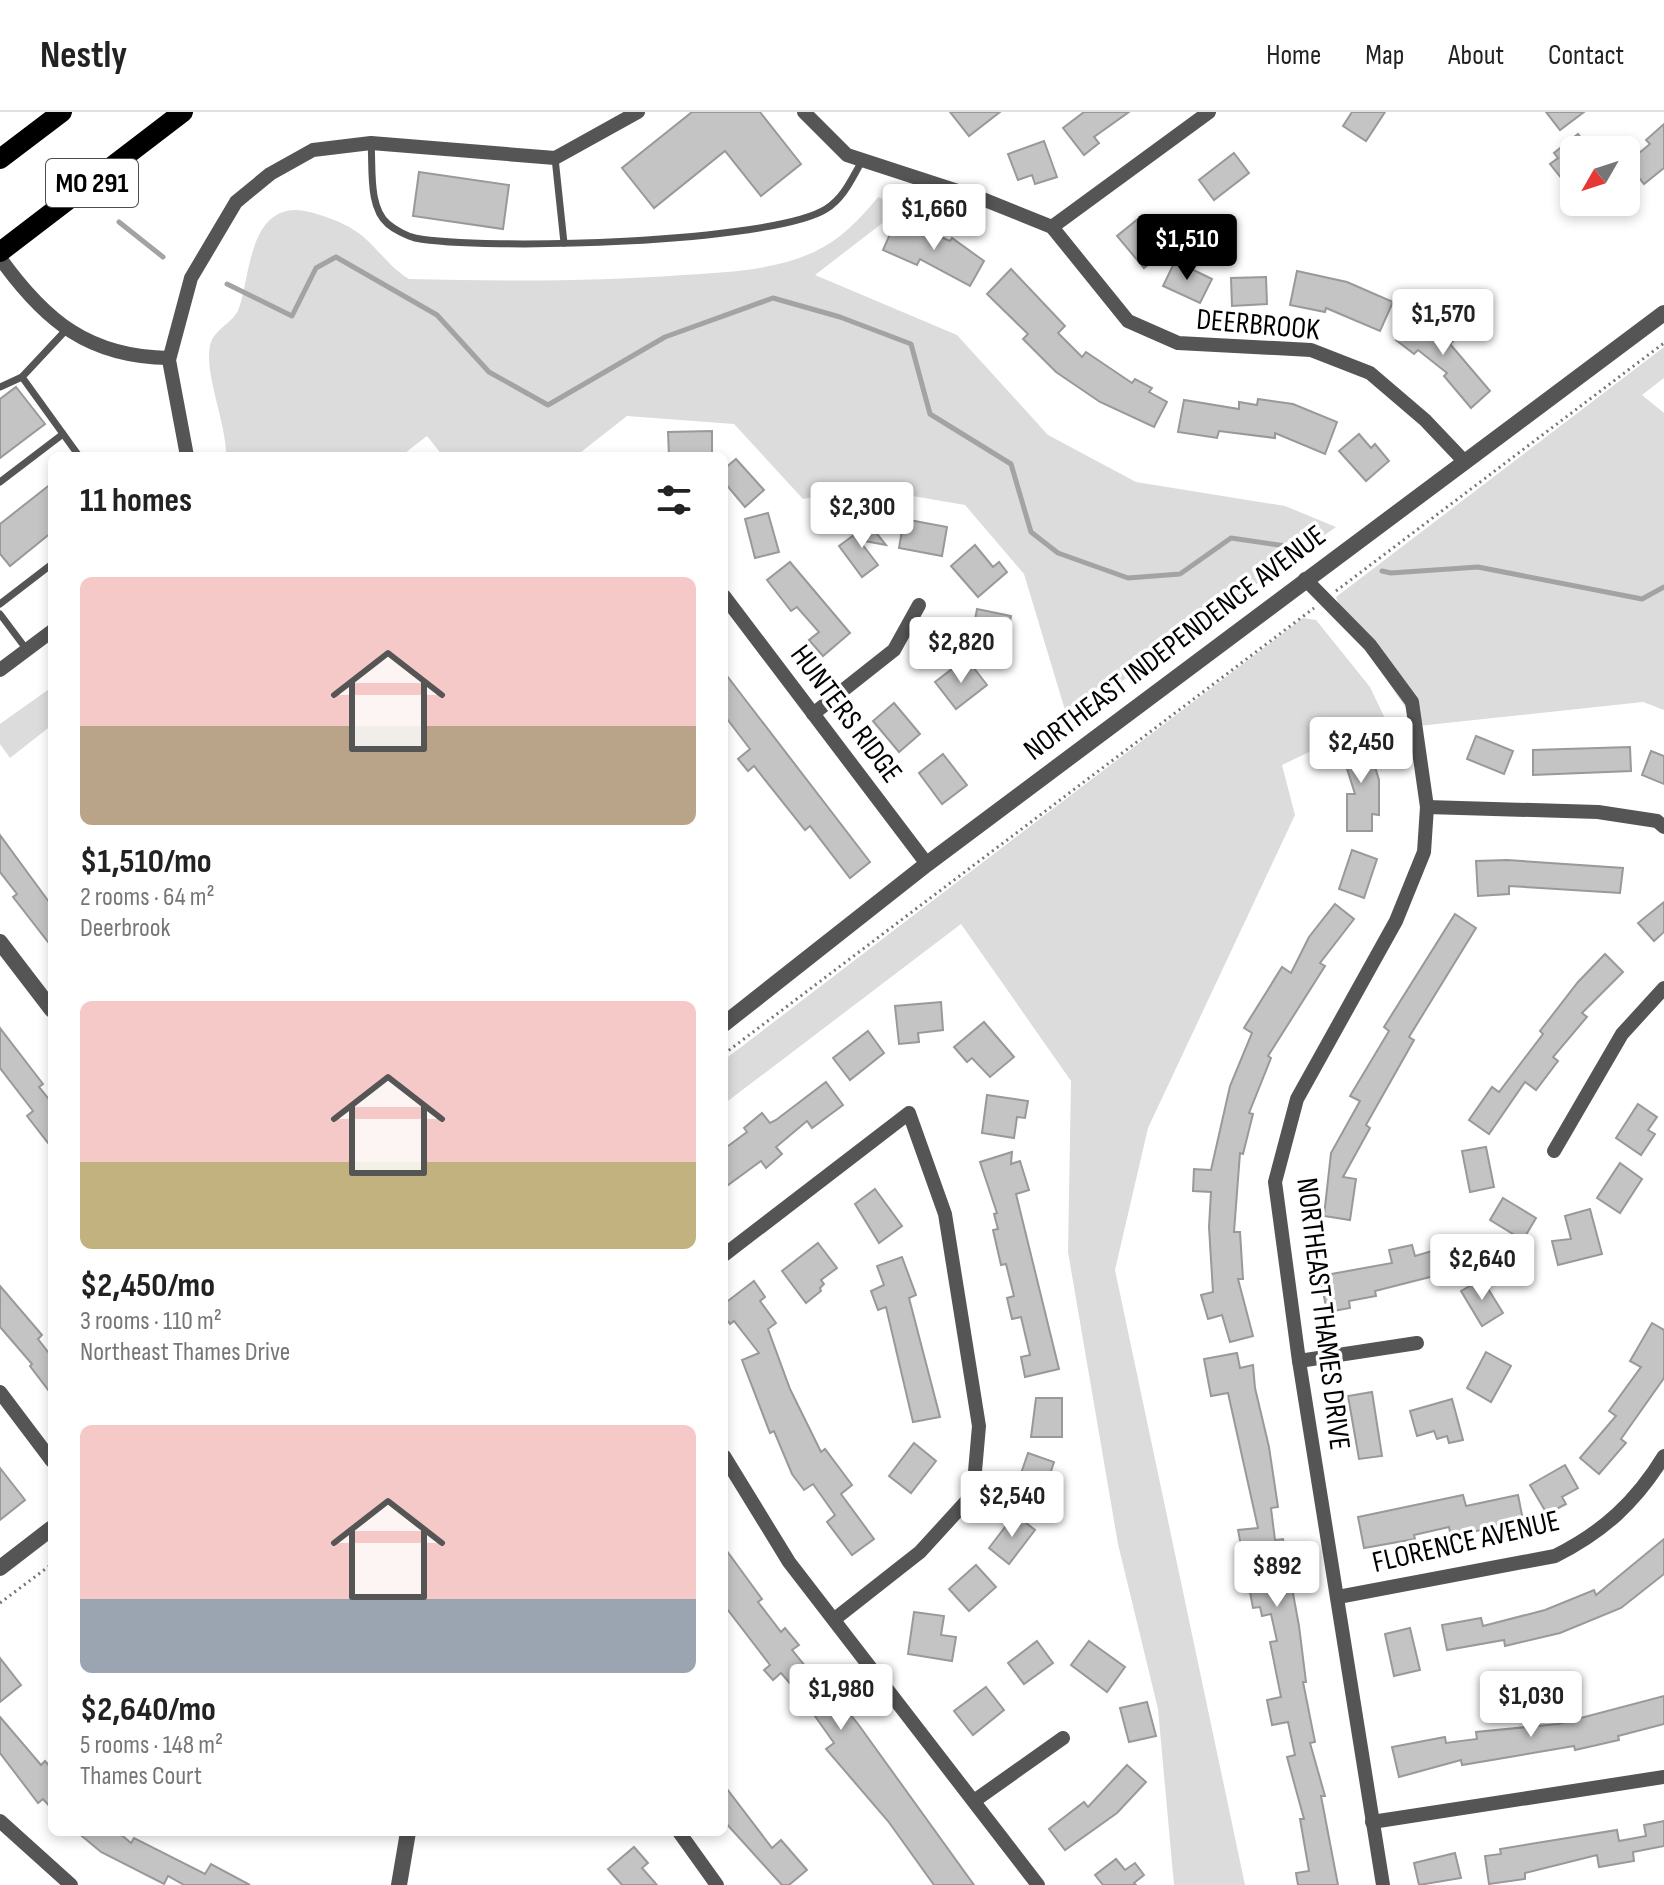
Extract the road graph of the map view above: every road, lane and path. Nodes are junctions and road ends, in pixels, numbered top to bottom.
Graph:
1 (62, 112) edge
2 (183, 112) edge
3 (638, 112) edge
4 (804, 112) edge
5 (1209, 112) edge
6 (371, 143) junction
7 (555, 158) junction
8 (0, 159) edge
9 (862, 161) junction
10 (1052, 227) junction
11 (564, 243) junction
12 (0, 252) edge
13 (0, 258) edge
14 (1664, 313) edge
15 (66, 330) junction
16 (1664, 343) edge
17 (169, 358) junction
18 (22, 377) junction
19 (0, 387) edge
20 (63, 434) junction
21 (76, 452) edge
22 (186, 452) edge
23 (1463, 460) junction
24 (0, 482) edge
25 (48, 567) edge
26 (1305, 579) junction
27 (1325, 599) junction
28 (728, 601) edge
29 (0, 604) edge
30 (919, 605) dead end
31 (0, 614) edge
32 (48, 634) edge
33 (27, 650) junction
34 (0, 670) edge
35 (813, 714) junction
36 (1427, 807) junction
37 (1664, 827) edge
38 (927, 864) junction
39 (0, 942) edge
40 (1664, 988) edge
41 (48, 1005) edge
42 (728, 1021) edge
43 (728, 1051) edge
44 (1554, 1151) dead end
45 (728, 1252) edge
46 (1417, 1343) dead end
47 (1299, 1361) junction
48 (0, 1392) edge
49 (48, 1456) edge
50 (1664, 1456) edge
51 (728, 1463) edge
52 (48, 1531) edge
53 (48, 1567) edge
54 (0, 1568) edge
55 (1338, 1597) junction
56 (0, 1603) edge
57 (836, 1618) junction
58 (1063, 1738) dead end
59 (1664, 1777) edge
60 (974, 1801) junction
61 (0, 1821) edge
62 (1372, 1822) junction
63 (407, 1836) edge
64 (682, 1836) edge
65 (71, 1885) edge
66 (399, 1885) edge
67 (717, 1885) edge
68 (1038, 1885) edge
69 (1383, 1885) edge

1 - 8 main road, MO 291
2 - 12 main road, MO 291
3 - 7 street
4 - 9 street, DEERBROOK
5 - 10 street
6 - 7 street
6 - 11 lane
6 - 17 street
7 - 11 lane
9 - 10 street, DEERBROOK
9 - 11 lane
10 - 23 street, DEERBROOK
13 - 15 street
14 - 23 street, NORTHEAST INDEPENDENCE AVENUE
15 - 17 street
15 - 18 lane
16 - 27 path
17 - 22 street
18 - 19 lane
18 - 20 lane
20 - 21 lane
20 - 24 lane
23 - 26 street, NORTHEAST INDEPENDENCE AVENUE
25 - 29 lane
26 - 27 street, NORTHEAST THAMES DRIVE
26 - 38 street, NORTHEAST INDEPENDENCE AVENUE
27 - 36 street, NORTHEAST THAMES DRIVE
27 - 43 path
28 - 35 street, HUNTERS RIDGE
30 - 35 street
31 - 33 lane
32 - 33 street
33 - 34 street
35 - 38 street, HUNTERS RIDGE
36 - 37 street
36 - 47 street, NORTHEAST THAMES DRIVE
38 - 42 street, NORTHEAST INDEPENDENCE AVENUE
39 - 41 street
40 - 44 street
45 - 57 street
46 - 47 street
47 - 55 street, NORTHEAST THAMES DRIVE
48 - 49 street
50 - 55 street, FLORENCE AVENUE
51 - 57 street
52 - 54 street
53 - 56 path
55 - 62 street, NORTHEAST THAMES DRIVE
57 - 60 street
58 - 60 street
59 - 62 street
60 - 68 street
61 - 65 street
62 - 69 street, NORTHEAST THAMES DRIVE
63 - 66 street
64 - 67 street

